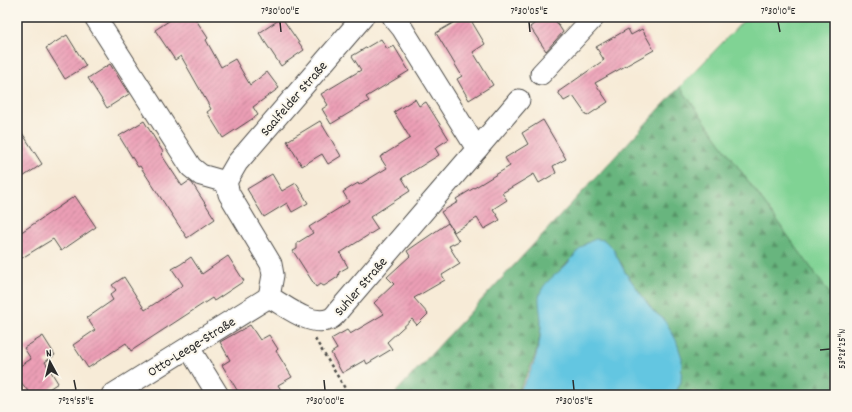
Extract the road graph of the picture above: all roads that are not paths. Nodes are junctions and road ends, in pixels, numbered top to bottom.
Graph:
1 (95, 17) edge
2 (363, 17) edge
3 (393, 17) edge
4 (594, 17) edge
5 (541, 74) dead end
6 (519, 100) dead end
7 (477, 149) junction
8 (226, 182) junction
9 (269, 297) junction
10 (189, 348) junction
11 (112, 395) edge
12 (218, 395) edge

1 - 8 street
2 - 8 street, Saalfelder Straße
3 - 7 street
4 - 5 street
6 - 7 street, Suhler Straße
7 - 9 street, Suhler Straße
8 - 9 street
9 - 10 street, Otto-Leege-Straße
10 - 11 street, Otto-Leege-Straße
10 - 12 street

